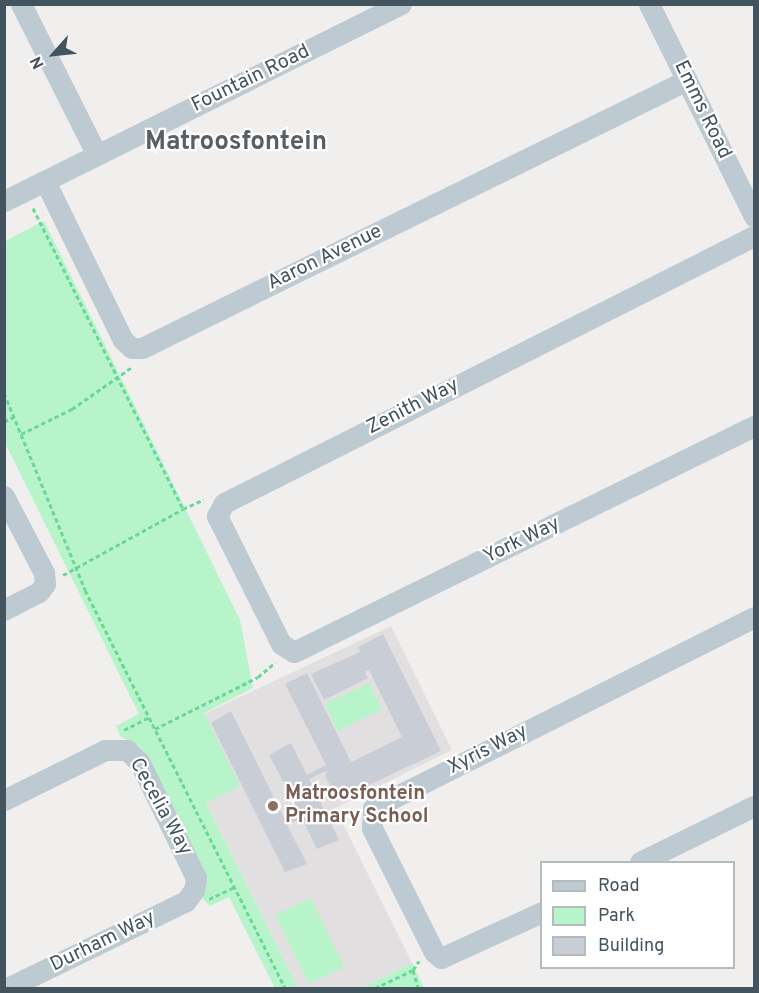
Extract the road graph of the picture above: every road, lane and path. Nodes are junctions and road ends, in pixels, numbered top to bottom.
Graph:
1 (21, 4) edge
2 (401, 4) edge
3 (649, 4) edge
4 (687, 80) junction
5 (97, 155) junction
6 (45, 181) junction
7 (4, 201) edge
8 (31, 204) dead end
9 (754, 216) edge
10 (754, 236) edge
11 (142, 362) dead end
12 (116, 375) junction
13 (4, 393) edge
14 (14, 417) junction
15 (4, 422) edge
16 (754, 426) edge
17 (21, 434) junction
18 (4, 496) edge
19 (211, 496) dead end
20 (183, 509) junction
21 (76, 568) junction
22 (4, 610) edge
23 (754, 617) edge
24 (289, 652) junction
25 (149, 717) junction
26 (155, 729) junction
27 (116, 734) dead end
28 (4, 800) edge
29 (754, 806) edge
30 (642, 861) edge
31 (235, 887) junction
32 (197, 897) junction
33 (540, 913) edge
34 (432, 958) junction
35 (413, 970) junction
36 (8, 988) edge
37 (285, 988) edge
38 (375, 988) edge
39 (418, 988) edge

1 - 5 street
2 - 5 street, Fountain Road
3 - 4 street, Emms Road
4 - 6 street, Aaron Avenue
4 - 9 street, Emms Road
5 - 6 street, Fountain Road
6 - 7 street, Fountain Road
8 - 12 path
10 - 24 street, Zenith Way
11 - 12 path
12 - 17 path
12 - 20 path
13 - 14 path
14 - 15 path
14 - 17 path
16 - 24 street, York Way
17 - 21 path
18 - 22 street
19 - 20 path
20 - 21 path
21 - 25 path
23 - 34 street, Xyris Way
24 - 26 path
25 - 26 path
25 - 27 path
26 - 31 path
28 - 32 street, Cecelia Way
29 - 30 street
31 - 32 path
31 - 37 path
32 - 36 street, Durham Way
33 - 34 street
34 - 35 path
35 - 38 path
35 - 39 path

